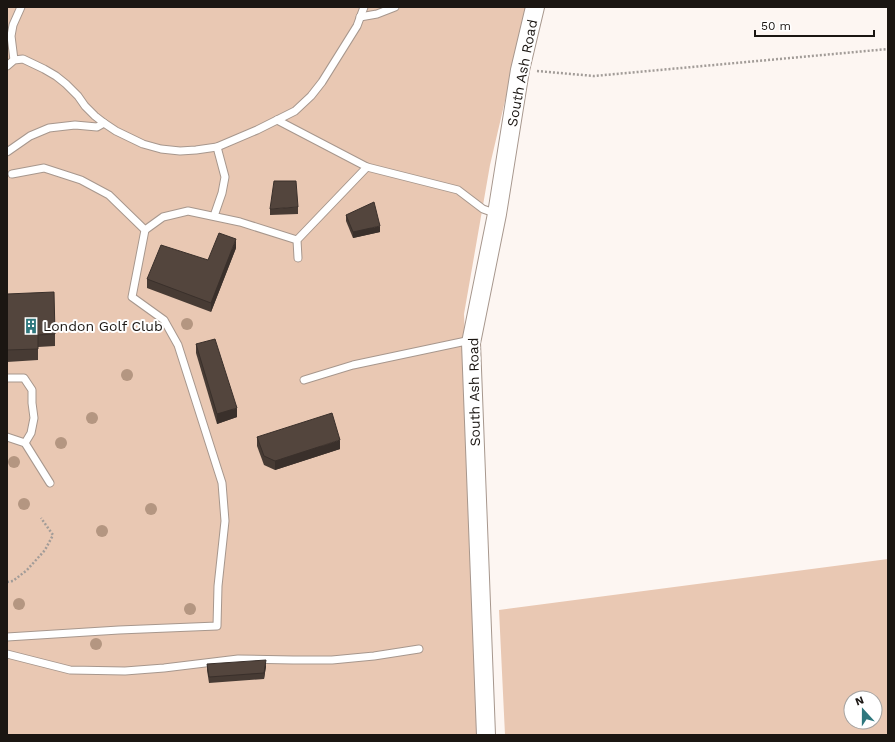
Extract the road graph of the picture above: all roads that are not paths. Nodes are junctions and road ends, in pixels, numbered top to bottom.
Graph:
1 (22, 7) edge
2 (364, 7) edge
3 (395, 7) edge
4 (535, 7) edge
5 (360, 17) junction
6 (14, 60) junction
7 (7, 66) edge
8 (277, 120) junction
9 (104, 124) junction
10 (217, 147) junction
11 (7, 152) edge
12 (367, 167) junction
13 (12, 174) dead end
14 (497, 214) junction
15 (214, 216) junction
16 (145, 230) junction
17 (297, 240) junction
18 (298, 258) dead end
19 (471, 340) junction
20 (7, 378) edge
21 (304, 380) dead end
22 (7, 436) edge
23 (25, 443) junction
24 (50, 483) dead end
25 (7, 637) edge
26 (419, 649) dead end
27 (7, 654) edge
28 (486, 735) edge

1 - 6 lane
2 - 5 lane
3 - 5 lane
4 - 14 street, South Ash Road
5 - 8 lane
6 - 7 lane
6 - 9 lane
8 - 10 lane
8 - 12 lane
9 - 10 lane
9 - 11 lane
10 - 15 lane
12 - 14 lane
12 - 17 lane
13 - 16 lane
14 - 19 street, South Ash Road
15 - 16 lane
15 - 17 lane
16 - 25 lane
17 - 18 lane
19 - 21 lane
19 - 28 street, South Ash Road
20 - 23 lane
22 - 23 lane
23 - 24 lane
26 - 27 lane

